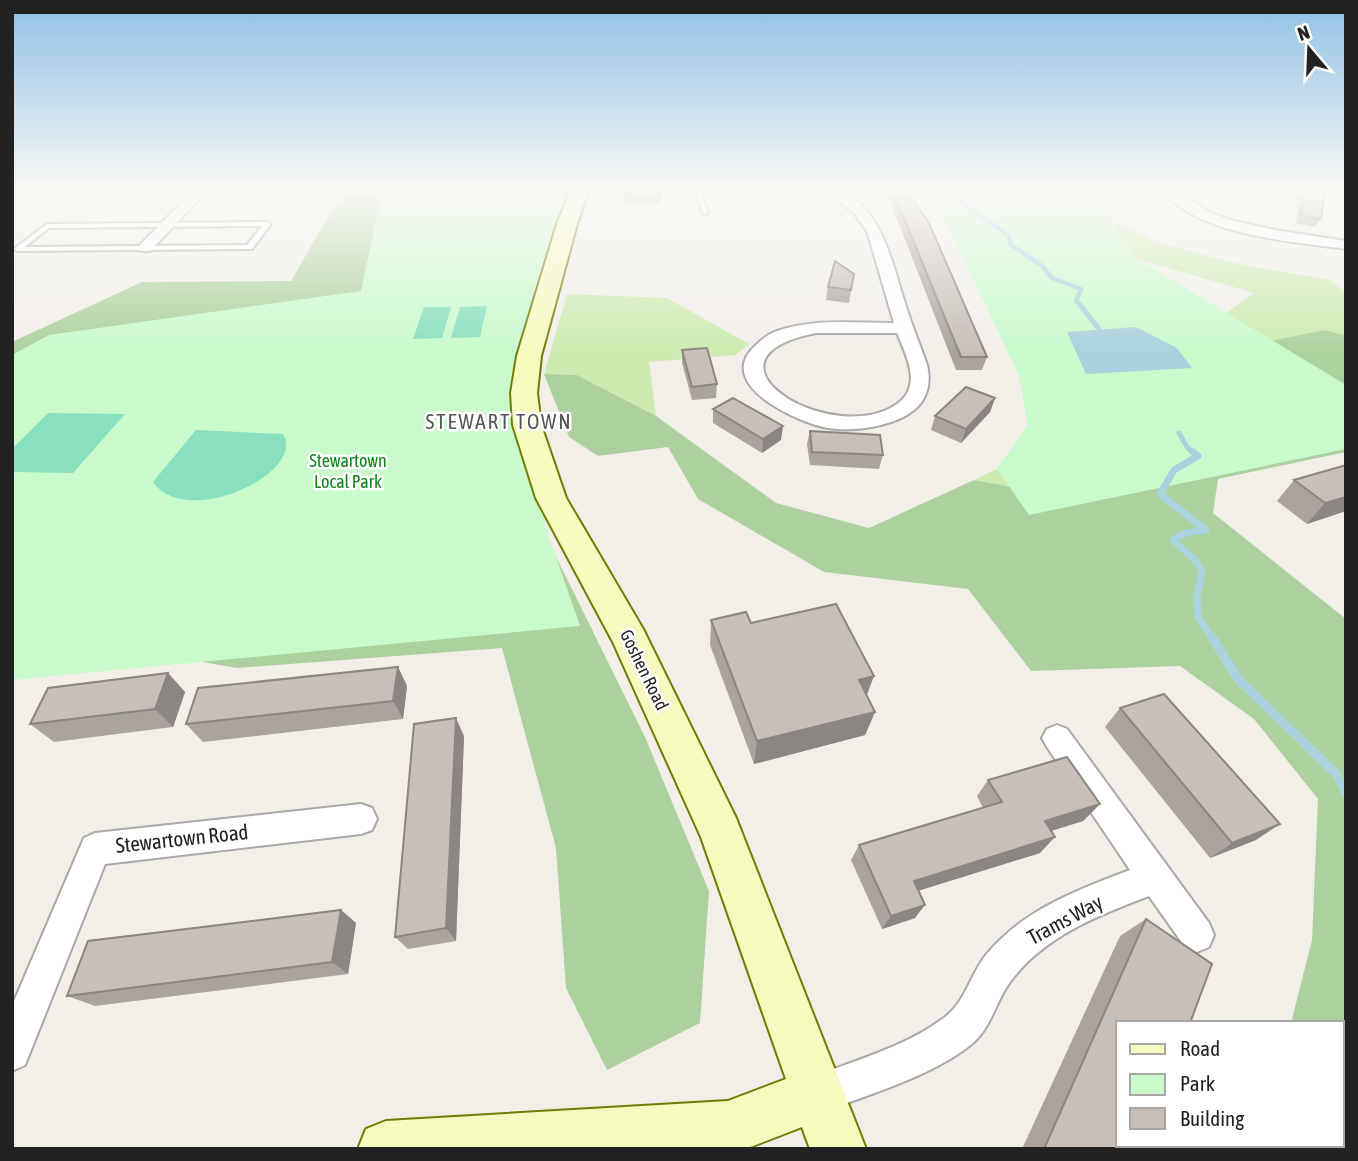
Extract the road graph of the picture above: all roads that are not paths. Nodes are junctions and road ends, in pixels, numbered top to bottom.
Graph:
1 (25, 243) edge
2 (150, 243) edge
3 (252, 243) edge
4 (561, 243) edge
5 (878, 243) edge
6 (145, 248) junction
7 (904, 328) junction
8 (1057, 738) dead end
9 (361, 820) dead end
10 (1155, 877) junction
11 (1197, 935) dead end
12 (12, 1052) edge
13 (819, 1094) junction
14 (386, 1149) edge
15 (838, 1149) edge

1 - 6 lane
2 - 6 street
3 - 6 lane
4 - 13 street, Goshen Road
5 - 7 street
7 - 7 street
8 - 10 street
9 - 12 street, Stewartown Road
10 - 11 street
10 - 13 street, Trams Way
13 - 14 street
13 - 15 street, Goshen Road

